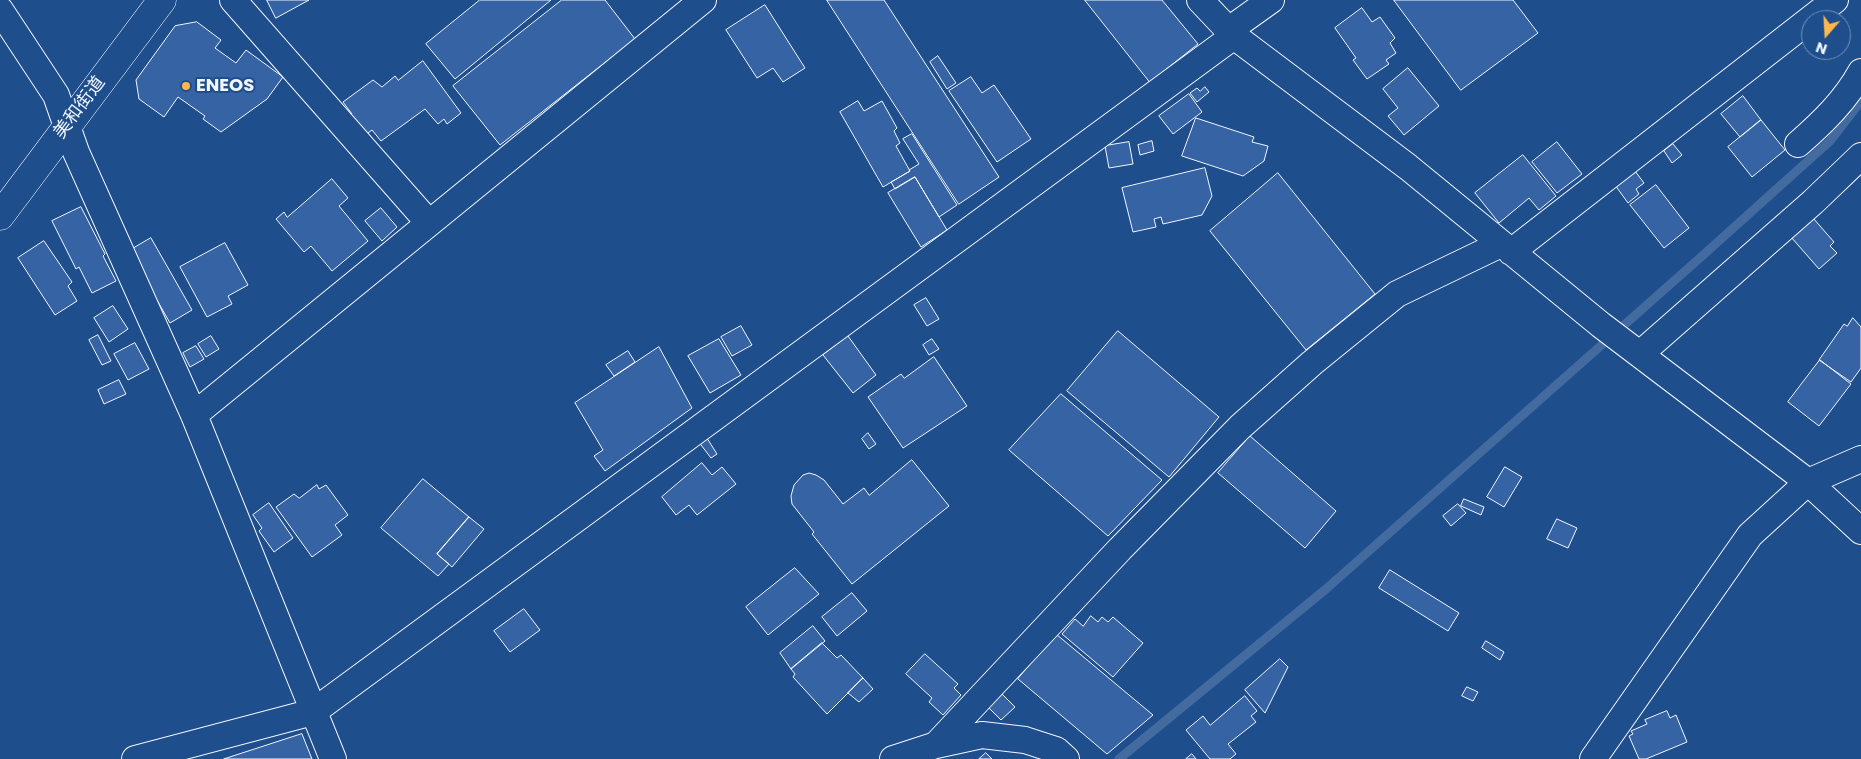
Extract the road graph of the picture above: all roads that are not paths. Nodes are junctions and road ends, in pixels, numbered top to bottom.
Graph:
1 (162, 0) edge
2 (233, 0) edge
3 (703, 0) edge
4 (1200, 0) edge
5 (1271, 0) edge
6 (1834, 0) edge
7 (0, 10) edge
8 (1231, 33) junction
9 (1861, 72) edge
10 (67, 125) junction
11 (1798, 144) dead end
12 (1861, 156) edge
13 (0, 216) edge
14 (430, 223) junction
15 (1506, 248) junction
16 (1635, 350) junction
17 (194, 415) junction
18 (1861, 459) edge
19 (1808, 482) junction
20 (1861, 531) edge
21 (313, 712) junction
22 (936, 745) junction
23 (135, 759) edge
24 (333, 759) edge
25 (893, 759) edge
26 (1066, 759) edge
27 (1592, 759) edge

1 - 10 main road, 美和街道
2 - 14 street
3 - 14 street
4 - 8 street
5 - 8 street
6 - 15 street
7 - 10 street
8 - 15 street
8 - 21 street
9 - 11 street
10 - 13 main road, 美和街道
10 - 17 street
12 - 16 street
14 - 17 street
15 - 16 street
15 - 22 street
16 - 19 street
17 - 21 street
18 - 19 street
19 - 20 street
19 - 27 street
21 - 23 street
21 - 24 street
22 - 25 street
22 - 26 street

